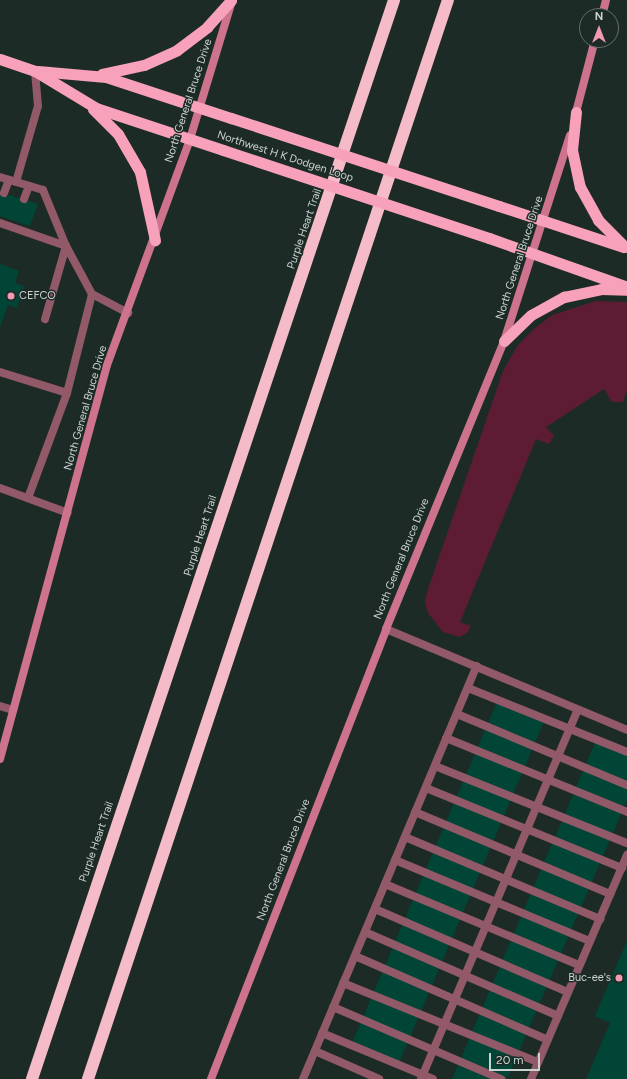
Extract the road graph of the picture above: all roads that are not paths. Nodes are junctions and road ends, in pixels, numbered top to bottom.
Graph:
1 (232, 0) edge
2 (389, 0) edge
3 (394, 0) edge
4 (448, 0) edge
5 (382, 38) junction
6 (593, 48) edge
7 (0, 59) edge
8 (35, 71) junction
9 (80, 74) junction
10 (87, 103) junction
11 (200, 107) junction
12 (576, 112) junction
13 (190, 139) junction
14 (0, 177) edge
15 (12, 181) junction
16 (29, 186) junction
17 (4, 193) dead end
18 (24, 199) dead end
19 (545, 221) junction
20 (0, 223) edge
21 (155, 240) junction
22 (66, 246) junction
23 (626, 248) edge
24 (534, 254) junction
25 (627, 287) edge
26 (627, 290) edge
27 (92, 294) junction
28 (128, 313) junction
29 (45, 319) dead end
30 (504, 341) junction
31 (0, 372) edge
32 (67, 393) junction
33 (0, 488) edge
34 (28, 498) junction
35 (68, 513) junction
36 (386, 629) junction
37 (477, 666) junction
38 (468, 688) junction
39 (0, 706) edge
40 (13, 710) junction
41 (578, 710) junction
42 (457, 714) junction
43 (570, 729) junction
44 (627, 730) edge
45 (446, 738) junction
46 (627, 752) edge
47 (558, 756) junction
48 (0, 760) edge
49 (435, 766) junction
50 (548, 780) junction
51 (627, 785) edge
52 (426, 788) junction
53 (537, 807) junction
54 (416, 812) junction
55 (627, 812) edge
56 (527, 829) junction
57 (404, 838) junction
58 (627, 843) edge
59 (517, 855) junction
60 (627, 855) edge
61 (395, 860) junction
62 (622, 868) junction
63 (506, 880) junction
64 (385, 884) junction
65 (610, 894) junction
66 (496, 902) junction
67 (375, 909) junction
68 (600, 919) junction
69 (486, 927) junction
70 (365, 932) junction
71 (590, 941) junction
72 (475, 952) junction
73 (355, 956) junction
74 (579, 966) junction
75 (465, 975) junction
76 (343, 983) junction
77 (568, 992) junction
78 (455, 1000) junction
79 (333, 1007) junction
80 (53, 1009) junction
81 (558, 1016) junction
82 (444, 1024) junction
83 (322, 1033) junction
84 (548, 1040) junction
85 (433, 1050) junction
86 (315, 1051) junction
87 (538, 1062) junction
88 (422, 1077) edge
89 (23, 1079) edge
90 (32, 1079) edge
91 (88, 1079) edge
92 (211, 1079) edge
93 (303, 1079) edge
94 (379, 1079) edge
95 (433, 1079) edge
96 (501, 1079) edge
97 (531, 1079) edge

1 - 9 highway
1 - 11 main road, North General Bruce Drive
2 - 5 highway
3 - 5 highway, Purple Heart Trail
4 - 91 highway
5 - 80 highway, Purple Heart Trail
6 - 12 main road, North General Bruce Drive
7 - 8 highway, Northwest H K Dodgen Loop
8 - 9 highway, Northwest H K Dodgen Loop
8 - 10 highway, Northwest H K Dodgen Loop
8 - 15 lane
9 - 11 highway, Northwest H K Dodgen Loop
10 - 13 highway, Northwest H K Dodgen Loop
10 - 21 highway
11 - 13 main road, North General Bruce Drive
11 - 19 highway, Northwest H K Dodgen Loop, bridge
12 - 19 main road, North General Bruce Drive
12 - 23 highway
13 - 21 main road, North General Bruce Drive
13 - 24 highway, Northwest H K Dodgen Loop, bridge
14 - 15 lane
15 - 16 lane
15 - 17 lane
16 - 18 lane
16 - 22 lane
19 - 23 highway, Northwest H K Dodgen Loop
19 - 24 main road, North General Bruce Drive
20 - 22 lane
21 - 28 main road, North General Bruce Drive
22 - 27 lane
22 - 29 lane
24 - 25 highway, Northwest H K Dodgen Loop
24 - 30 main road, North General Bruce Drive
26 - 30 highway
27 - 28 lane
27 - 32 lane
28 - 35 main road, North General Bruce Drive
30 - 36 main road, North General Bruce Drive
31 - 32 lane
32 - 34 lane
33 - 34 lane
34 - 35 lane
35 - 40 main road, North General Bruce Drive
36 - 37 lane
36 - 92 main road, North General Bruce Drive
37 - 38 lane
37 - 41 lane
38 - 42 lane
38 - 43 lane
39 - 40 lane
40 - 48 main road, North General Bruce Drive
41 - 43 lane
41 - 44 lane
42 - 45 lane
42 - 47 lane
43 - 46 lane
43 - 47 lane
45 - 49 lane
45 - 50 lane
47 - 50 lane
47 - 51 lane
49 - 52 lane
49 - 53 lane
50 - 53 lane
50 - 55 lane
52 - 54 lane
52 - 56 lane
53 - 56 lane
53 - 58 lane
54 - 57 lane
54 - 59 lane
56 - 59 lane
56 - 62 lane
57 - 61 lane
57 - 63 lane
59 - 63 lane
59 - 65 lane
60 - 62 lane
61 - 64 lane
61 - 66 lane
62 - 65 lane
63 - 66 lane
63 - 68 lane
64 - 67 lane
64 - 69 lane
65 - 68 lane
66 - 69 lane
66 - 71 lane
67 - 70 lane
67 - 72 lane
68 - 71 lane
69 - 72 lane
69 - 74 lane
70 - 73 lane
70 - 75 lane
71 - 74 lane
72 - 75 lane
72 - 77 lane
73 - 76 lane
73 - 78 lane
74 - 77 lane
75 - 78 lane
75 - 81 lane
76 - 79 lane
76 - 82 lane
77 - 81 lane
78 - 82 lane
78 - 84 lane
79 - 83 lane
79 - 85 lane
80 - 89 highway
80 - 90 highway, Purple Heart Trail
81 - 84 lane
82 - 85 lane
82 - 87 lane
83 - 86 lane
83 - 88 lane
84 - 87 lane
85 - 88 lane
85 - 96 lane
86 - 93 lane
86 - 94 lane
87 - 97 lane
88 - 95 lane

